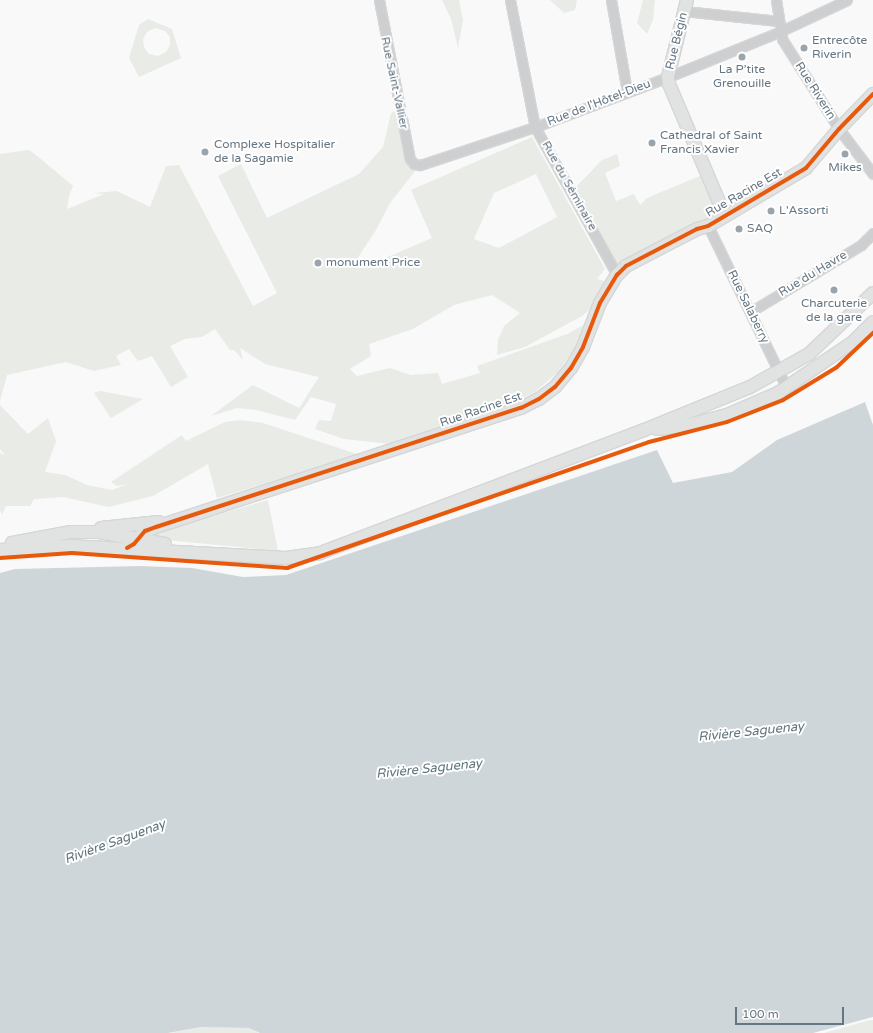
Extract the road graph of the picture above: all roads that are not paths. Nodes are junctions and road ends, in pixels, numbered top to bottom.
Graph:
1 (379, 0) edge
2 (510, 0) edge
3 (611, 0) edge
4 (776, 0) edge
5 (847, 0) edge
6 (686, 5) edge
7 (778, 22) junction
8 (779, 32) junction
9 (668, 77) junction
10 (627, 92) junction
11 (873, 94) edge
12 (535, 127) junction
13 (839, 129) junction
14 (414, 164) joint
15 (873, 174) edge
16 (725, 216) junction
17 (708, 226) junction
18 (873, 233) edge
19 (617, 275) junction
20 (873, 293) edge
21 (750, 312) junction
22 (873, 322) edge
23 (780, 373) junction
24 (788, 388) junction
25 (644, 430) junction
26 (194, 516) junction
27 (71, 532) junction
28 (138, 539) junction
29 (0, 546) edge
30 (127, 548) junction
31 (0, 550) edge
32 (226, 553) junction

1 - 14 street, Rue Saint-Vallier
2 - 12 street, Rue du Séminaire
3 - 10 street
4 - 7 street, Rue Riverin
5 - 8 street, Rue de l'Hôtel-Dieu
6 - 7 street
6 - 9 main road, Rue Bégin
7 - 8 street, Rue Riverin
8 - 9 street, Rue de l'Hôtel-Dieu
8 - 13 street, Rue Riverin
9 - 10 street, Rue de l'Hôtel-Dieu
9 - 16 main road, Rue Bégin
10 - 12 street, Rue de l'Hôtel-Dieu
11 - 13 main road, Rue Racine Est
12 - 14 street, Rue de l'Hôtel-Dieu
12 - 19 street, Rue du Séminaire
13 - 15 street, Rue Riverin
13 - 16 main road, Rue Racine Est
16 - 17 main road, Rue Racine Est
17 - 19 main road, Rue Racine Est
17 - 21 street, Rue Salaberry
18 - 21 street, Rue du Havre
19 - 26 main road, Rue Racine Est
20 - 23 main road
21 - 23 street, Rue Salaberry
22 - 24 main road
23 - 24 street, Rue Salaberry
23 - 25 main road
24 - 25 main road
25 - 32 main road
26 - 27 main road, Rue Racine Est
26 - 28 main road, Rue Racine Est
27 - 28 main road
27 - 29 main road
28 - 30 main road, Rue Racine Est
28 - 32 main road
30 - 31 main road
30 - 32 main road

